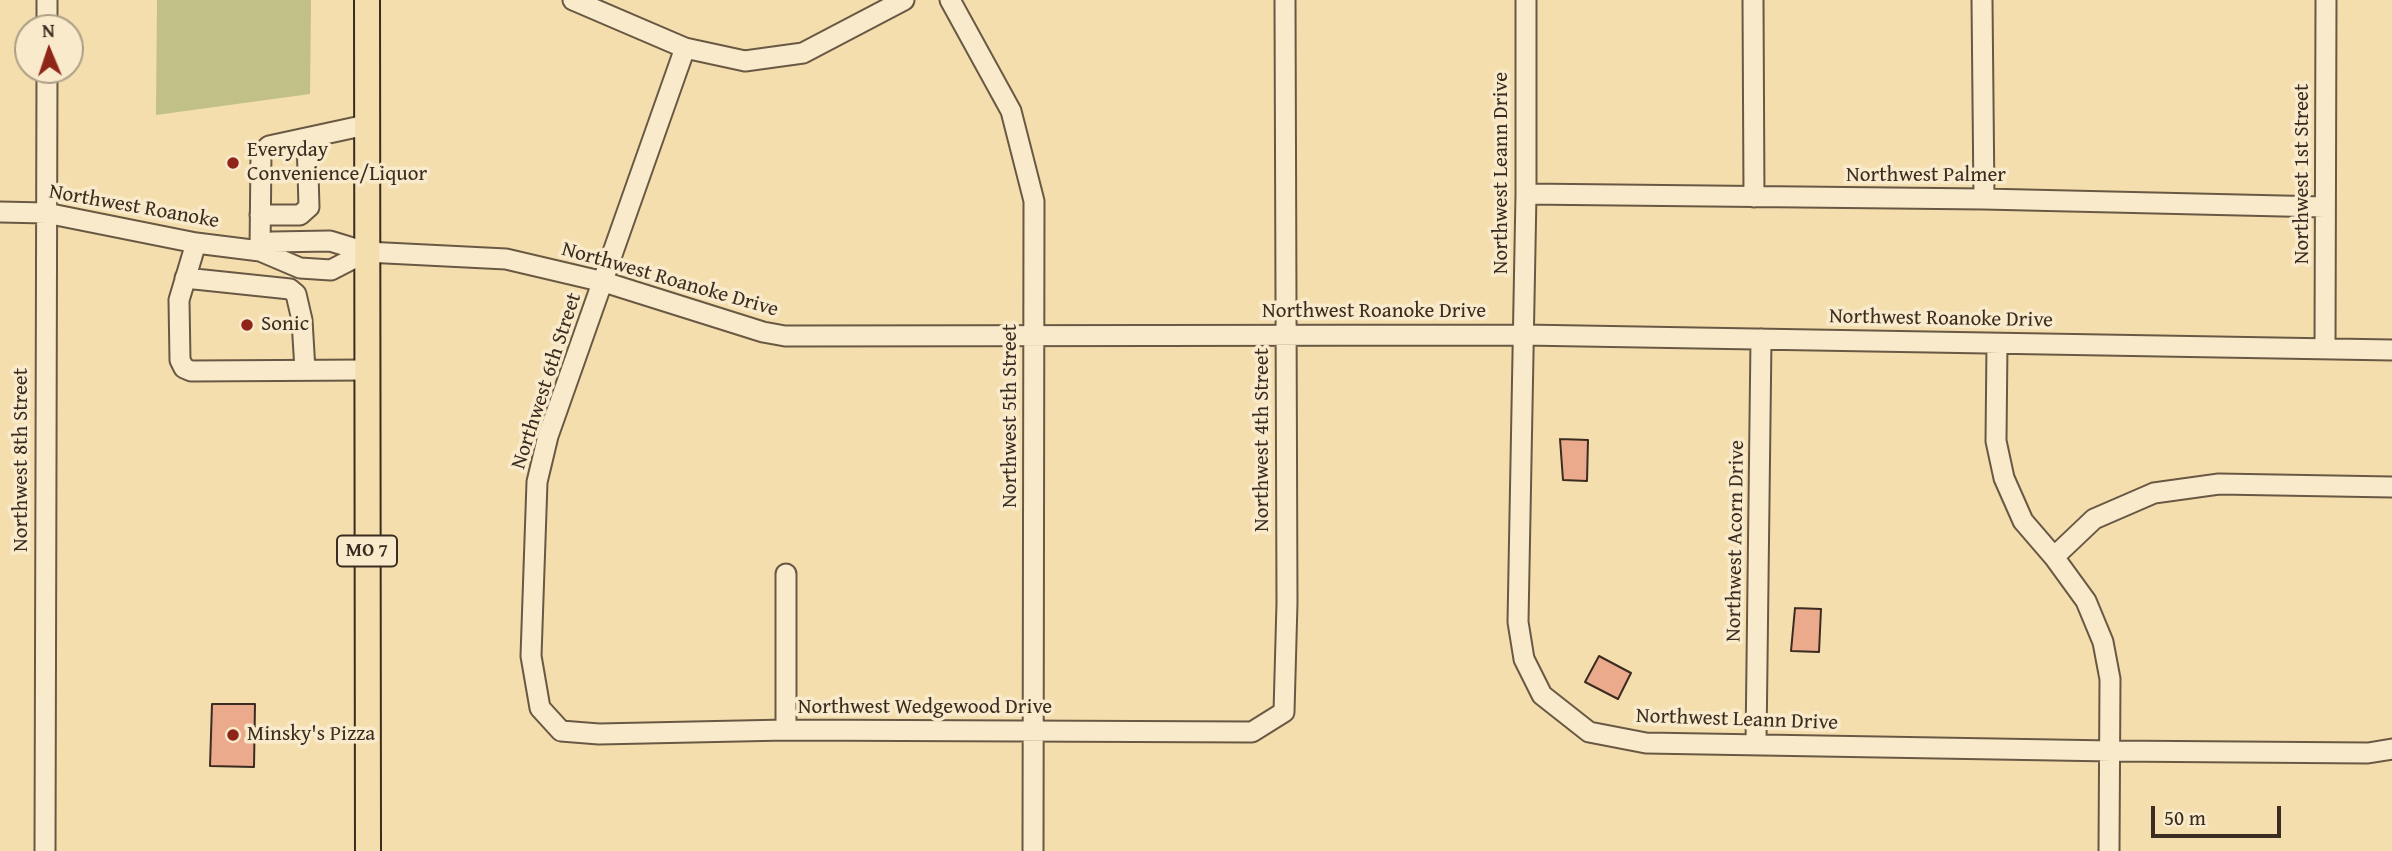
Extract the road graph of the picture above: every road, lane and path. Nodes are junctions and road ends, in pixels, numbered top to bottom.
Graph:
1 (367, 0) edge
2 (573, 0) edge
3 (904, 0) edge
4 (950, 0) edge
5 (1285, 0) edge
6 (1525, 0) edge
7 (1754, 0) edge
8 (1982, 0) edge
9 (2326, 0) edge
10 (685, 48) junction
11 (47, 84) edge
12 (366, 125) junction
13 (307, 139) junction
14 (1526, 194) junction
15 (1754, 197) junction
16 (1984, 199) junction
17 (2325, 207) junction
18 (0, 212) edge
19 (46, 213) junction
20 (260, 215) junction
21 (196, 243) junction
22 (260, 251) junction
23 (366, 252) junction
24 (185, 278) junction
25 (604, 282) junction
26 (1033, 334) junction
27 (1285, 334) junction
28 (1524, 335) junction
29 (1761, 338) junction
30 (1997, 344) junction
31 (2325, 348) junction
32 (2392, 350) edge
33 (305, 370) junction
34 (366, 370) junction
35 (2392, 487) edge
36 (2054, 557) junction
37 (786, 574) dead end
38 (1284, 712) joint
39 (786, 730) junction
40 (561, 731) joint
41 (1033, 731) junction
42 (1756, 744) junction
43 (2392, 749) edge
44 (2112, 751) junction
45 (44, 851) edge
46 (368, 851) edge
47 (1033, 851) edge
48 (2109, 851) edge

1 - 12 main road, MO 7
2 - 10 street
3 - 10 street
4 - 26 street, Northwest 5th Street
5 - 27 street, Northwest 4th Street
6 - 14 street, Northwest Leann Drive
7 - 15 street
8 - 16 street
9 - 17 street, Northwest 1st Street
10 - 25 street, Northwest 6th Street
11 - 19 street, Northwest 8th Street
12 - 13 street
12 - 23 main road, MO 7
13 - 20 street
13 - 20 street
14 - 15 street, Northwest Palmer
14 - 28 street, Northwest Leann Drive
15 - 16 street, Northwest Palmer
16 - 17 street, Northwest Palmer
17 - 31 street, Northwest 1st Street
18 - 19 street, Northwest Roanoke
19 - 21 street, Northwest Roanoke
19 - 45 street, Northwest 8th Street
20 - 22 street
21 - 22 street, Northwest Roanoke
21 - 24 street
22 - 23 street, Northwest Roanoke
22 - 23 street, Northwest Roanoke
23 - 25 street, Northwest Roanoke Drive
23 - 34 main road, MO 7
24 - 33 street
24 - 33 street
25 - 26 street, Northwest Roanoke Drive
25 - 40 street, Northwest 6th Street
26 - 27 street, Northwest Roanoke Drive
26 - 41 street, Northwest 5th Street
27 - 28 street, Northwest Roanoke Drive
27 - 38 street, Northwest 4th Street
28 - 29 street, Northwest Roanoke Drive
28 - 42 street, Northwest Leann Drive
29 - 30 street, Northwest Roanoke Drive
29 - 42 street, Northwest Acorn Drive
30 - 31 street, Northwest Roanoke Drive
30 - 36 street
31 - 32 street, Northwest Roanoke Drive
33 - 34 street
34 - 46 main road, MO 7
35 - 36 street
36 - 44 street
37 - 39 street
38 - 41 street, Northwest Wedgewood Drive
39 - 40 street, Northwest Wedgewood Drive
39 - 41 street, Northwest Wedgewood Drive
41 - 47 street, Northwest 5th Street
42 - 44 street, Northwest Leann Drive
43 - 44 street, Northwest Leann Drive
44 - 48 street

